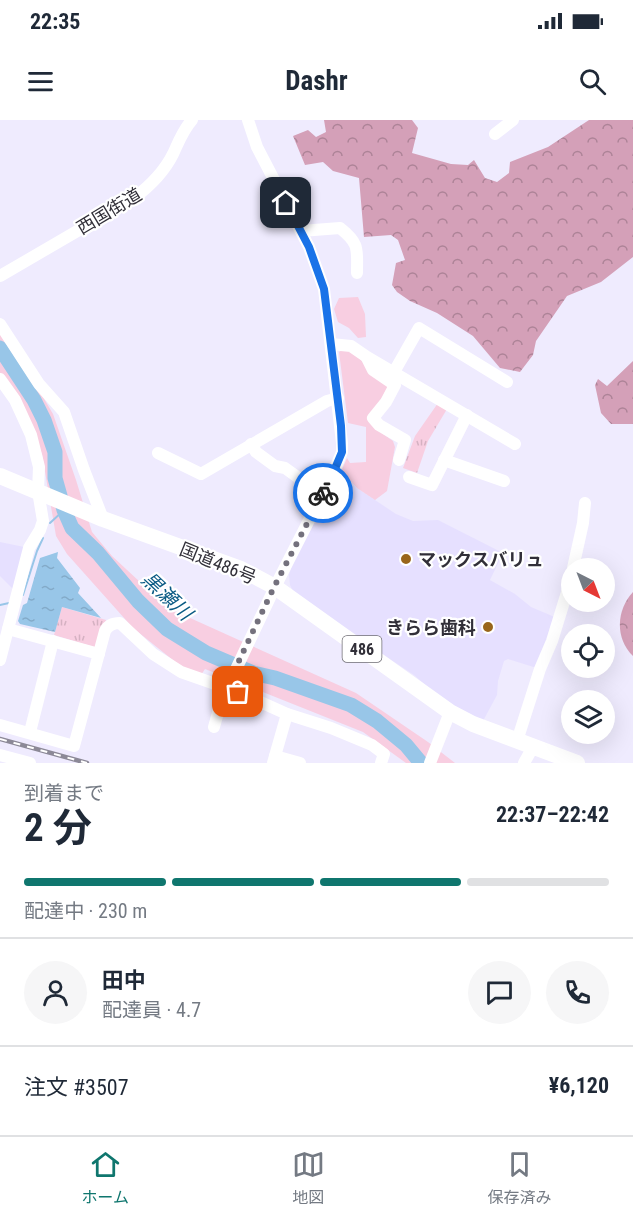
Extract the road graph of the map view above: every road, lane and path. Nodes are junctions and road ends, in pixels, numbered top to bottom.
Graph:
1 (192, 120) edge
2 (248, 120) edge
3 (511, 120) edge
4 (495, 134) dead end
5 (301, 231) junction
6 (357, 273) dead end
7 (0, 276) edge
8 (0, 324) edge
9 (331, 344) junction
10 (367, 357) junction
11 (394, 372) junction
12 (0, 379) edge
13 (507, 382) dead end
14 (338, 398) junction
15 (467, 415) junction
16 (251, 444) junction
17 (515, 444) dead end
18 (158, 453) dead end
19 (399, 460) dead end
20 (444, 460) junction
21 (0, 476) edge
22 (409, 477) dead end
23 (504, 481) dead end
24 (41, 492) junction
25 (322, 495) junction
26 (585, 503) dead end
27 (95, 516) junction
28 (575, 558) edge
29 (274, 587) junction
30 (6, 610) edge
31 (561, 612) edge
32 (8, 629) junction
33 (53, 641) junction
34 (99, 654) junction
35 (0, 660) edge
36 (228, 686) junction
37 (450, 712) junction
38 (287, 714) junction
39 (216, 722) dead end
40 (0, 725) edge
41 (30, 732) junction
42 (517, 741) junction
43 (533, 747) junction
44 (0, 755) edge
45 (274, 759) edge
46 (30, 763) edge
47 (300, 763) edge
48 (381, 763) edge
49 (430, 763) edge
50 (524, 763) edge
51 (577, 763) edge

1 - 7 street, 西国街道
2 - 5 street
3 - 4 street
5 - 6 street
5 - 9 street
8 - 27 street
9 - 10 street
9 - 14 street
10 - 11 street
10 - 19 street
11 - 13 street
11 - 15 street
12 - 24 street
14 - 16 street
14 - 25 street
15 - 17 street
15 - 20 street
16 - 18 street
16 - 25 street
20 - 22 street
20 - 23 street
21 - 24 highway, 国道486号 / 486
24 - 27 highway, 国道486号 / 486
24 - 30 street
25 - 29 street
26 - 28 street
27 - 29 highway, 国道486号 / 486
29 - 36 street
29 - 37 highway, 国道486号 / 486
30 - 32 street
31 - 42 street
32 - 33 street
32 - 35 street
33 - 34 street
33 - 41 street
34 - 36 street
34 - 41 street
36 - 38 street
36 - 39 street
37 - 42 highway, 国道486号 / 486
37 - 49 street
38 - 45 street
38 - 48 street
40 - 41 street
42 - 43 highway, 国道486号 / 486
43 - 50 street
43 - 51 highway, 国道486号 / 486
44 - 46 street
45 - 47 street

